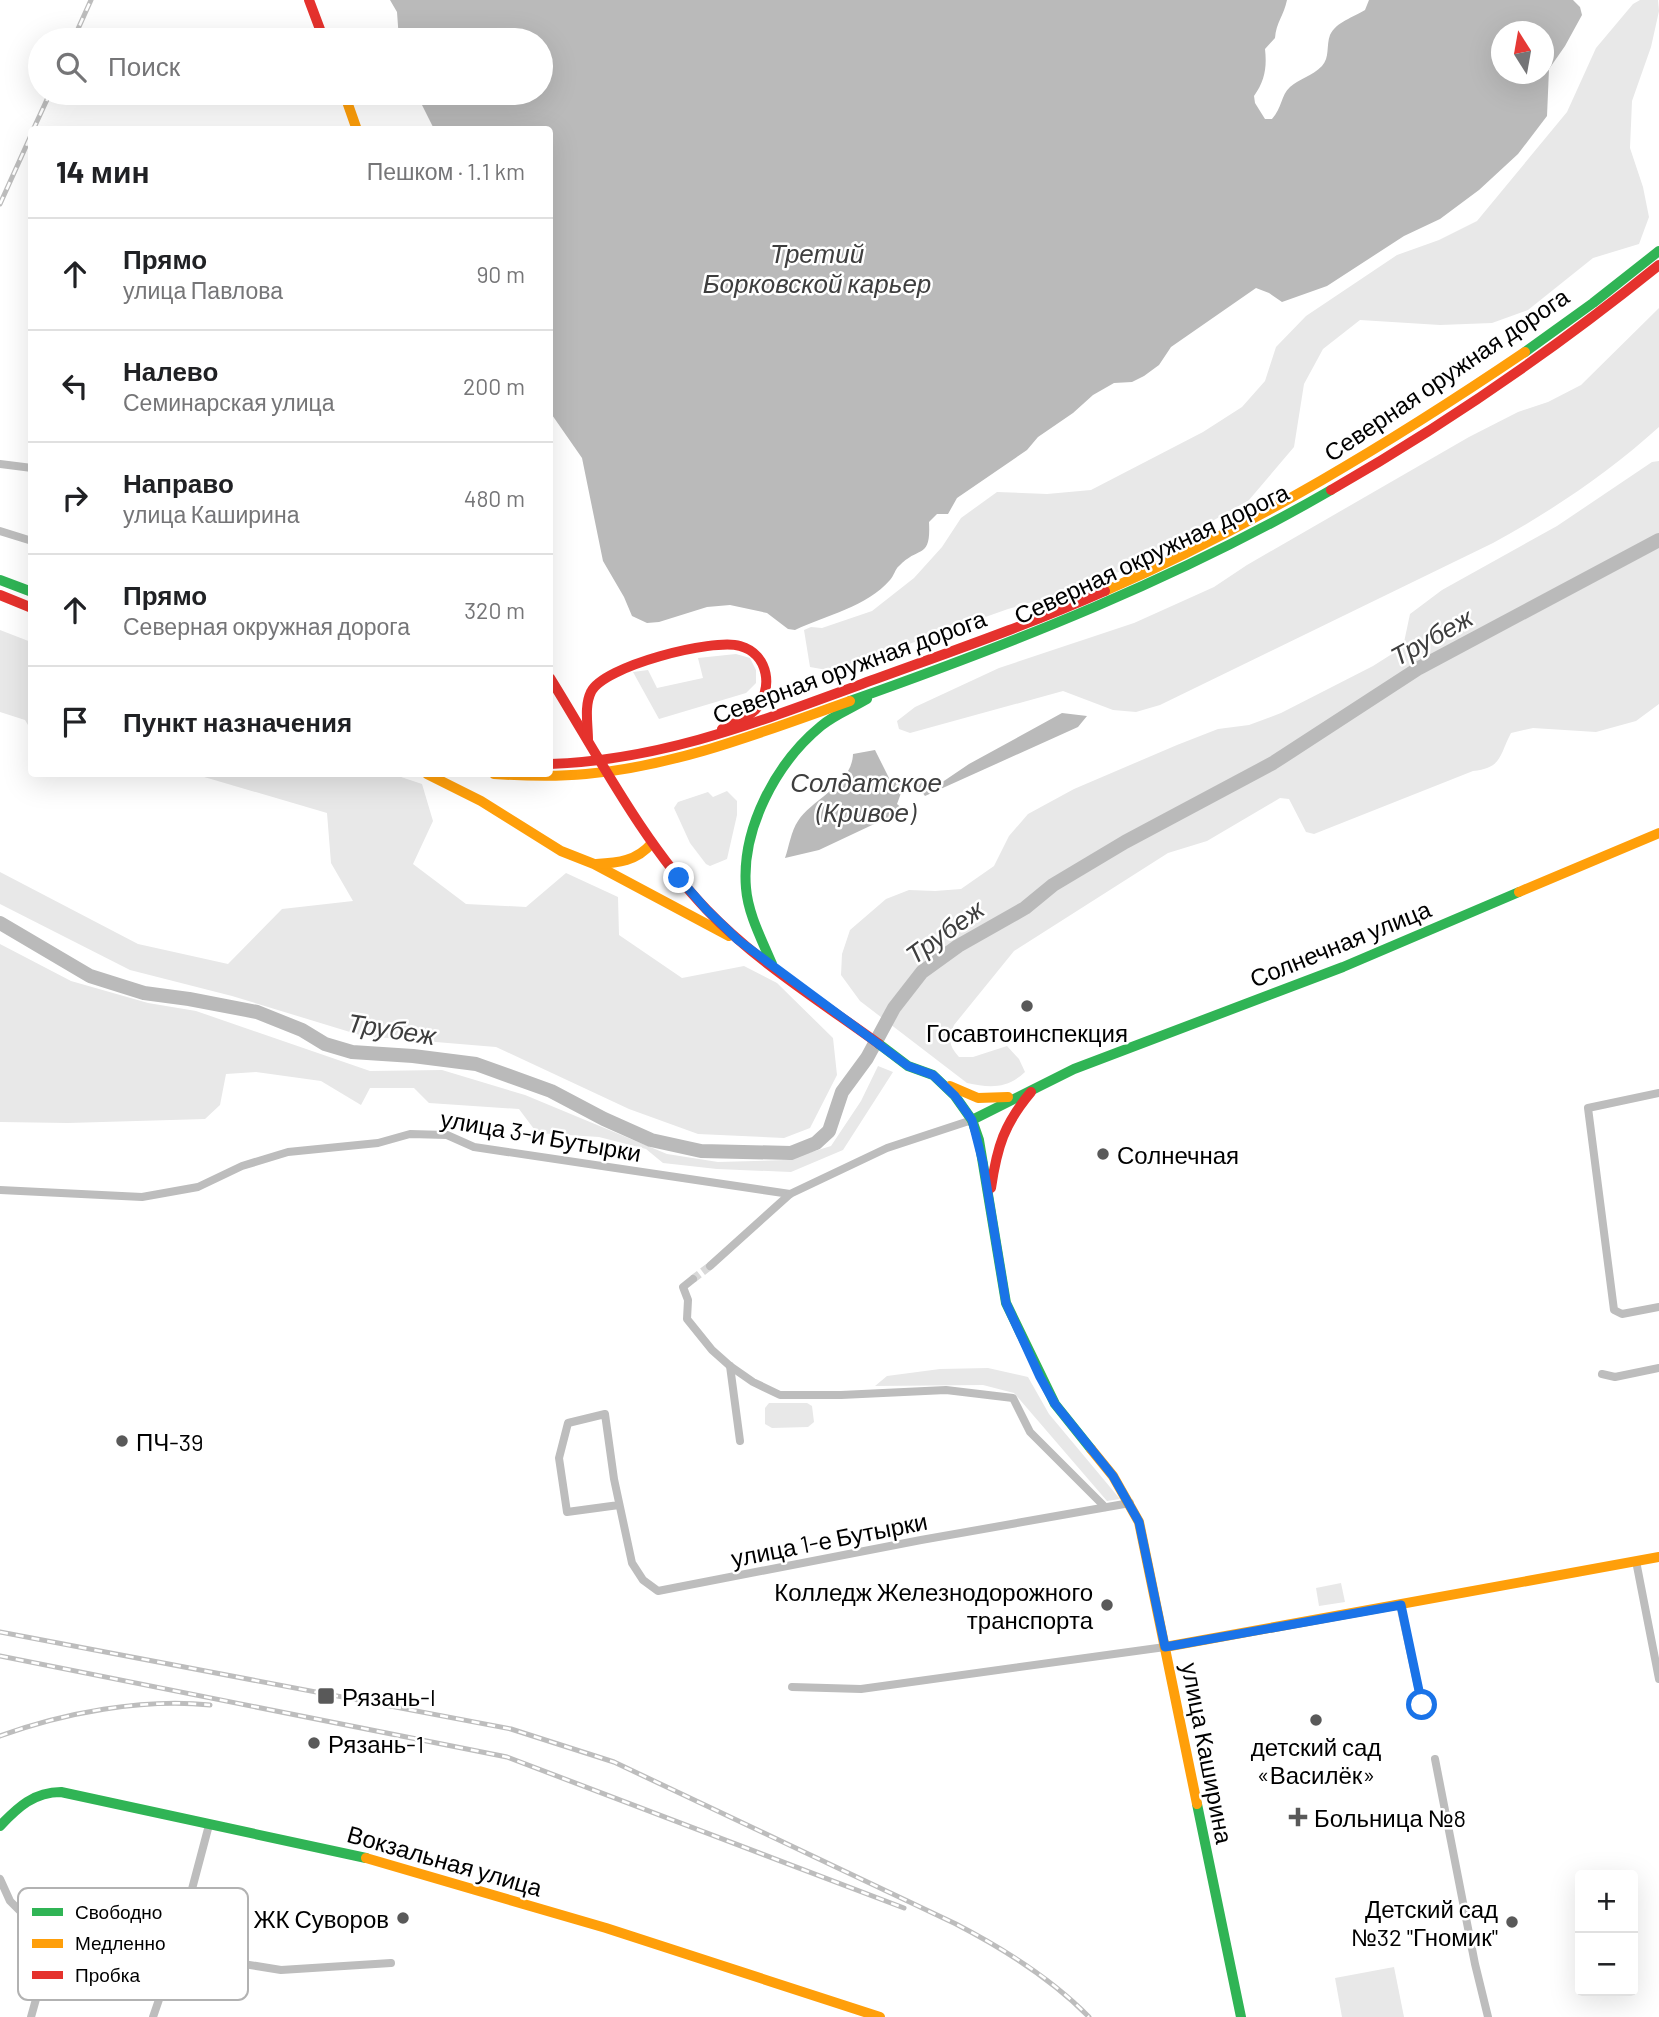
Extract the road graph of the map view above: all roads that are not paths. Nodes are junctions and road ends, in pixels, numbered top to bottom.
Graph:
1 (309, 0) edge
2 (320, 28) edge
3 (348, 105) edge
4 (356, 126) edge
5 (1659, 251) edge
6 (1659, 265) edge
7 (0, 464) edge
8 (28, 468) edge
9 (0, 531) edge
10 (28, 540) edge
11 (0, 580) edge
12 (28, 590) edge
13 (0, 595) edge
14 (28, 606) edge
15 (553, 683) edge
16 (881, 690) junction
17 (588, 740) junction
18 (701, 740) junction
19 (553, 764) edge
20 (553, 776) edge
21 (433, 777) edge
22 (1659, 832) edge
23 (652, 843) junction
24 (594, 864) junction
25 (738, 940) junction
26 (773, 967) junction
27 (933, 1075) junction
28 (1034, 1088) junction
29 (1659, 1093) edge
30 (1019, 1095) junction
31 (972, 1120) junction
32 (0, 1189) edge
33 (790, 1194) junction
34 (989, 1201) junction
35 (713, 1264) tunnel mouth
36 (693, 1279) tunnel mouth
37 (1659, 1307) edge
38 (730, 1366) junction
39 (1659, 1368) edge
40 (1602, 1374) dead end
41 (740, 1441) dead end
42 (1130, 1503) junction
43 (619, 1505) junction
44 (1105, 1507) junction
45 (1659, 1557) edge
46 (1636, 1562) junction
47 (1401, 1605) junction
48 (1165, 1647) junction
49 (1659, 1679) edge
50 (792, 1687) dead end
51 (1422, 1705) dead end
52 (1435, 1759) dead end
53 (209, 1825) junction
54 (0, 1826) edge
55 (2, 1883) edge
56 (192, 1888) edge
57 (18, 1909) edge
58 (391, 1963) dead end
59 (248, 1966) edge
60 (36, 2000) edge
61 (159, 2000) edge
62 (31, 2017) edge
63 (153, 2017) edge
64 (880, 2017) edge
65 (1241, 2017) edge
66 (1488, 2017) edge

1 - 2 main road
3 - 4 main road
5 - 18 main road, Северная оружная дорога
6 - 16 main road, Северная окружная дорога
7 - 8 street
9 - 10 street
11 - 12 main road
13 - 14 main road
15 - 17 main road
16 - 20 main road, Северная окружная дорога
16 - 26 main road
17 - 18 main road
17 - 23 main road
18 - 19 main road, Северная оружная дорога
21 - 24 main road
22 - 28 main road, Солнечная улица
23 - 24 main road
23 - 25 main road
24 - 25 main road
25 - 26 main road
26 - 27 main road
27 - 30 main road
27 - 31 main road
28 - 30 main road, Солнечная улица
28 - 34 main road, Солнечная улица
29 - 37 street
30 - 31 main road, Солнечная улица
31 - 33 street
31 - 34 main road, улица Каширина
32 - 33 street, улица 3-и Бутырки
33 - 35 street
34 - 42 main road, улица Каширина
36 - 38 street
38 - 41 street
38 - 44 street
39 - 40 street
42 - 44 street, улица 1-е Бутырки
42 - 48 main road, улица Каширина
43 - 43 street, улица 1-е Бутырки
43 - 44 street, улица 1-е Бутырки
45 - 46 main road
46 - 47 main road
46 - 49 street
47 - 48 main road
47 - 51 street
48 - 50 street
48 - 65 main road, улица Каширина
52 - 66 street
53 - 54 main road, Вокзальная улица
53 - 56 street
53 - 64 main road, Вокзальная улица
55 - 57 street
58 - 59 street
60 - 62 street
61 - 63 street

